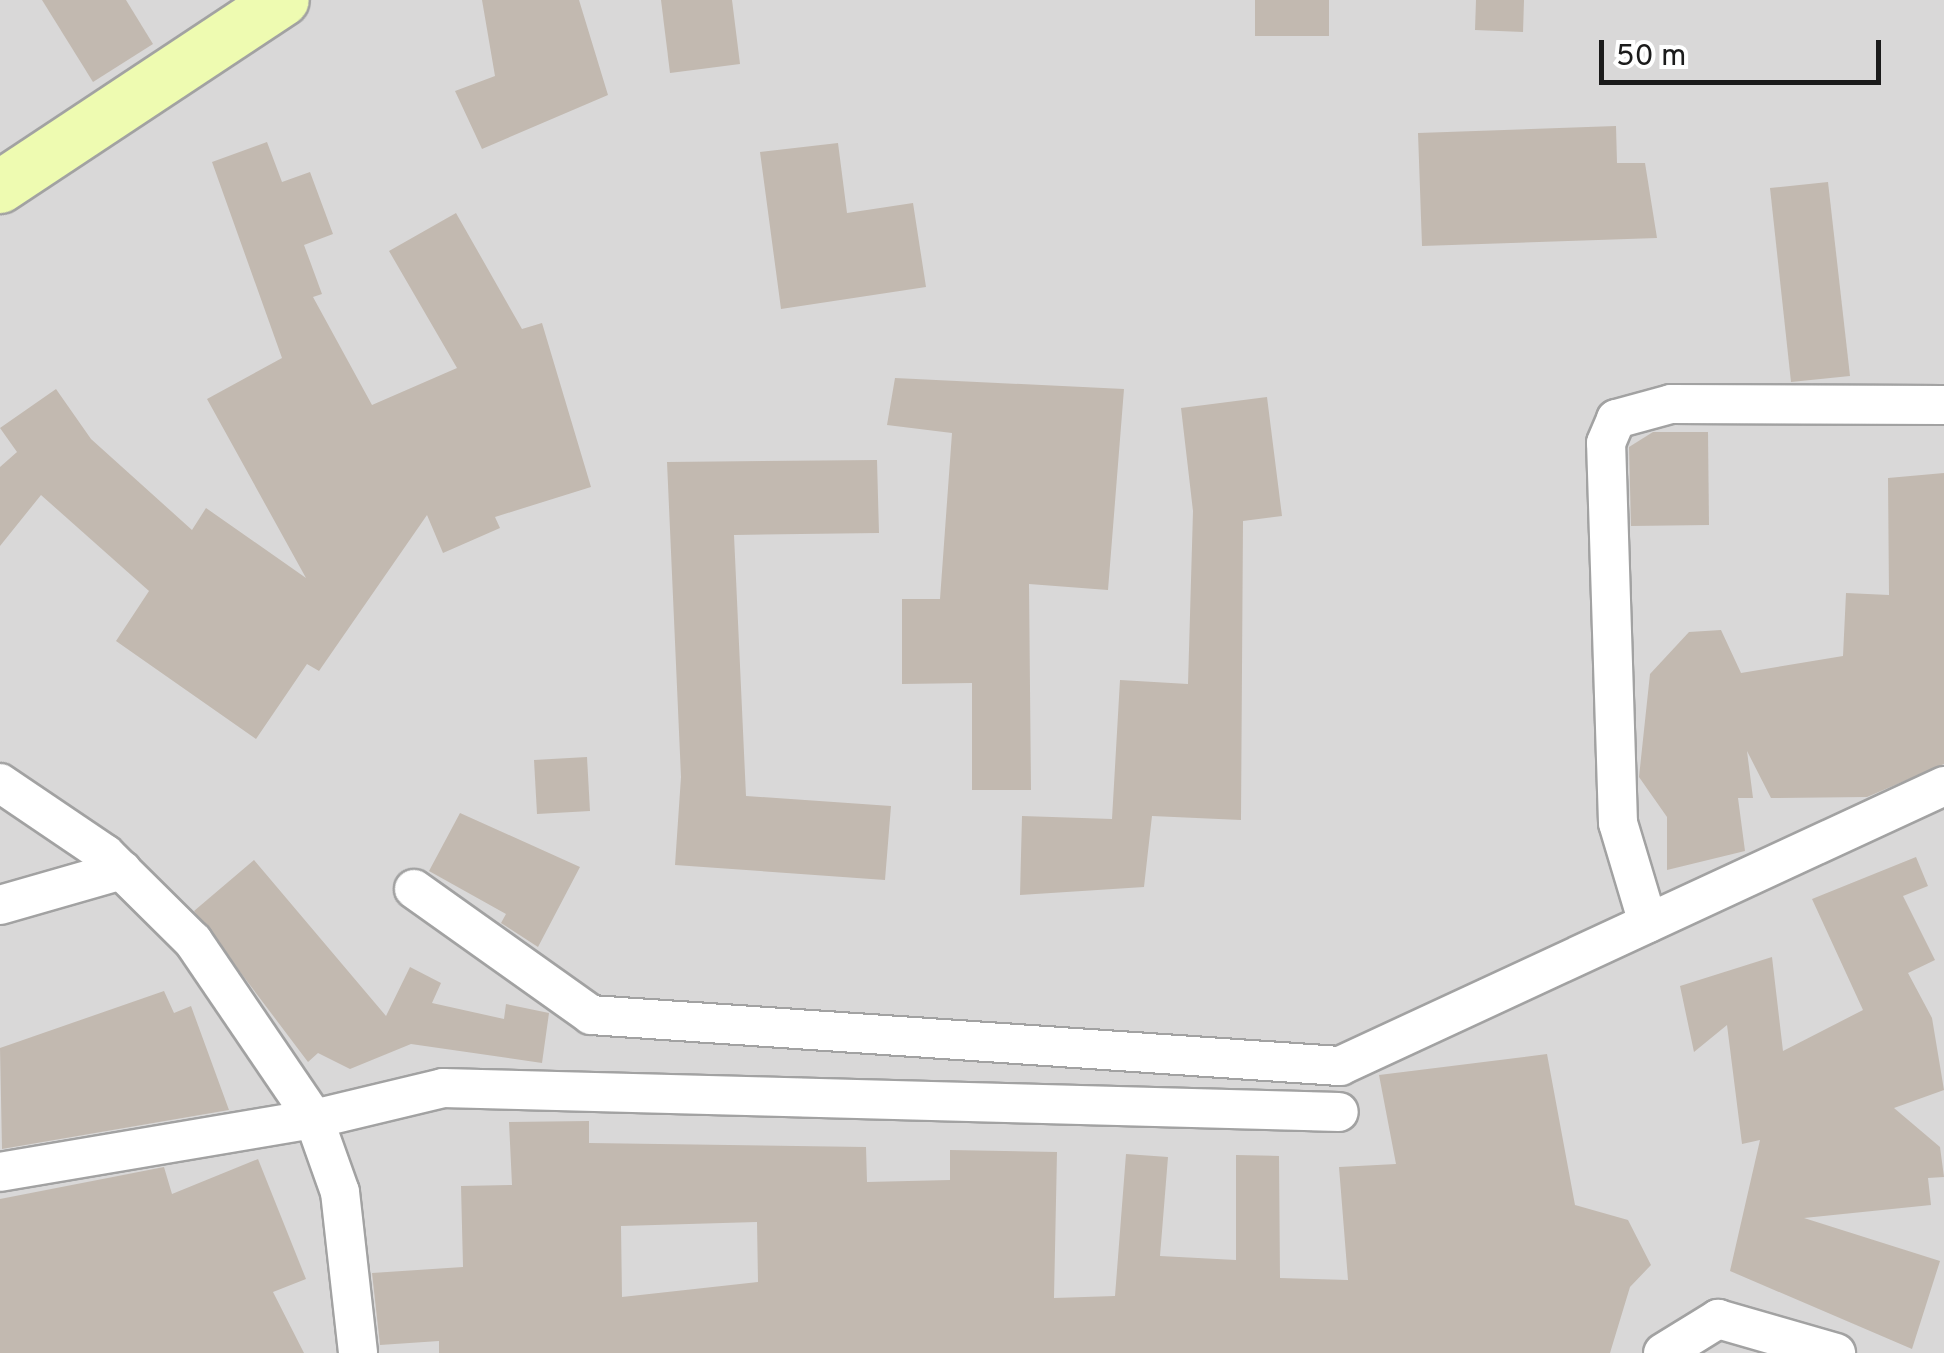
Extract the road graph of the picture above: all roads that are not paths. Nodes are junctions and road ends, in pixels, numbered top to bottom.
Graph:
1 (283, 0) edge
2 (0, 187) edge
3 (1944, 406) edge
4 (0, 783) edge
5 (1944, 786) edge
6 (122, 870) junction
7 (414, 889) dead end
8 (0, 905) edge
9 (1648, 923) junction
10 (1339, 1112) dead end
11 (314, 1120) junction
12 (0, 1172) edge
13 (358, 1353) edge
14 (1663, 1353) edge
15 (1836, 1353) edge

1 - 2 street
3 - 9 street
4 - 6 street
5 - 9 street
6 - 8 street
6 - 11 street
7 - 9 street
10 - 11 street
11 - 12 street
11 - 13 street
14 - 15 street

